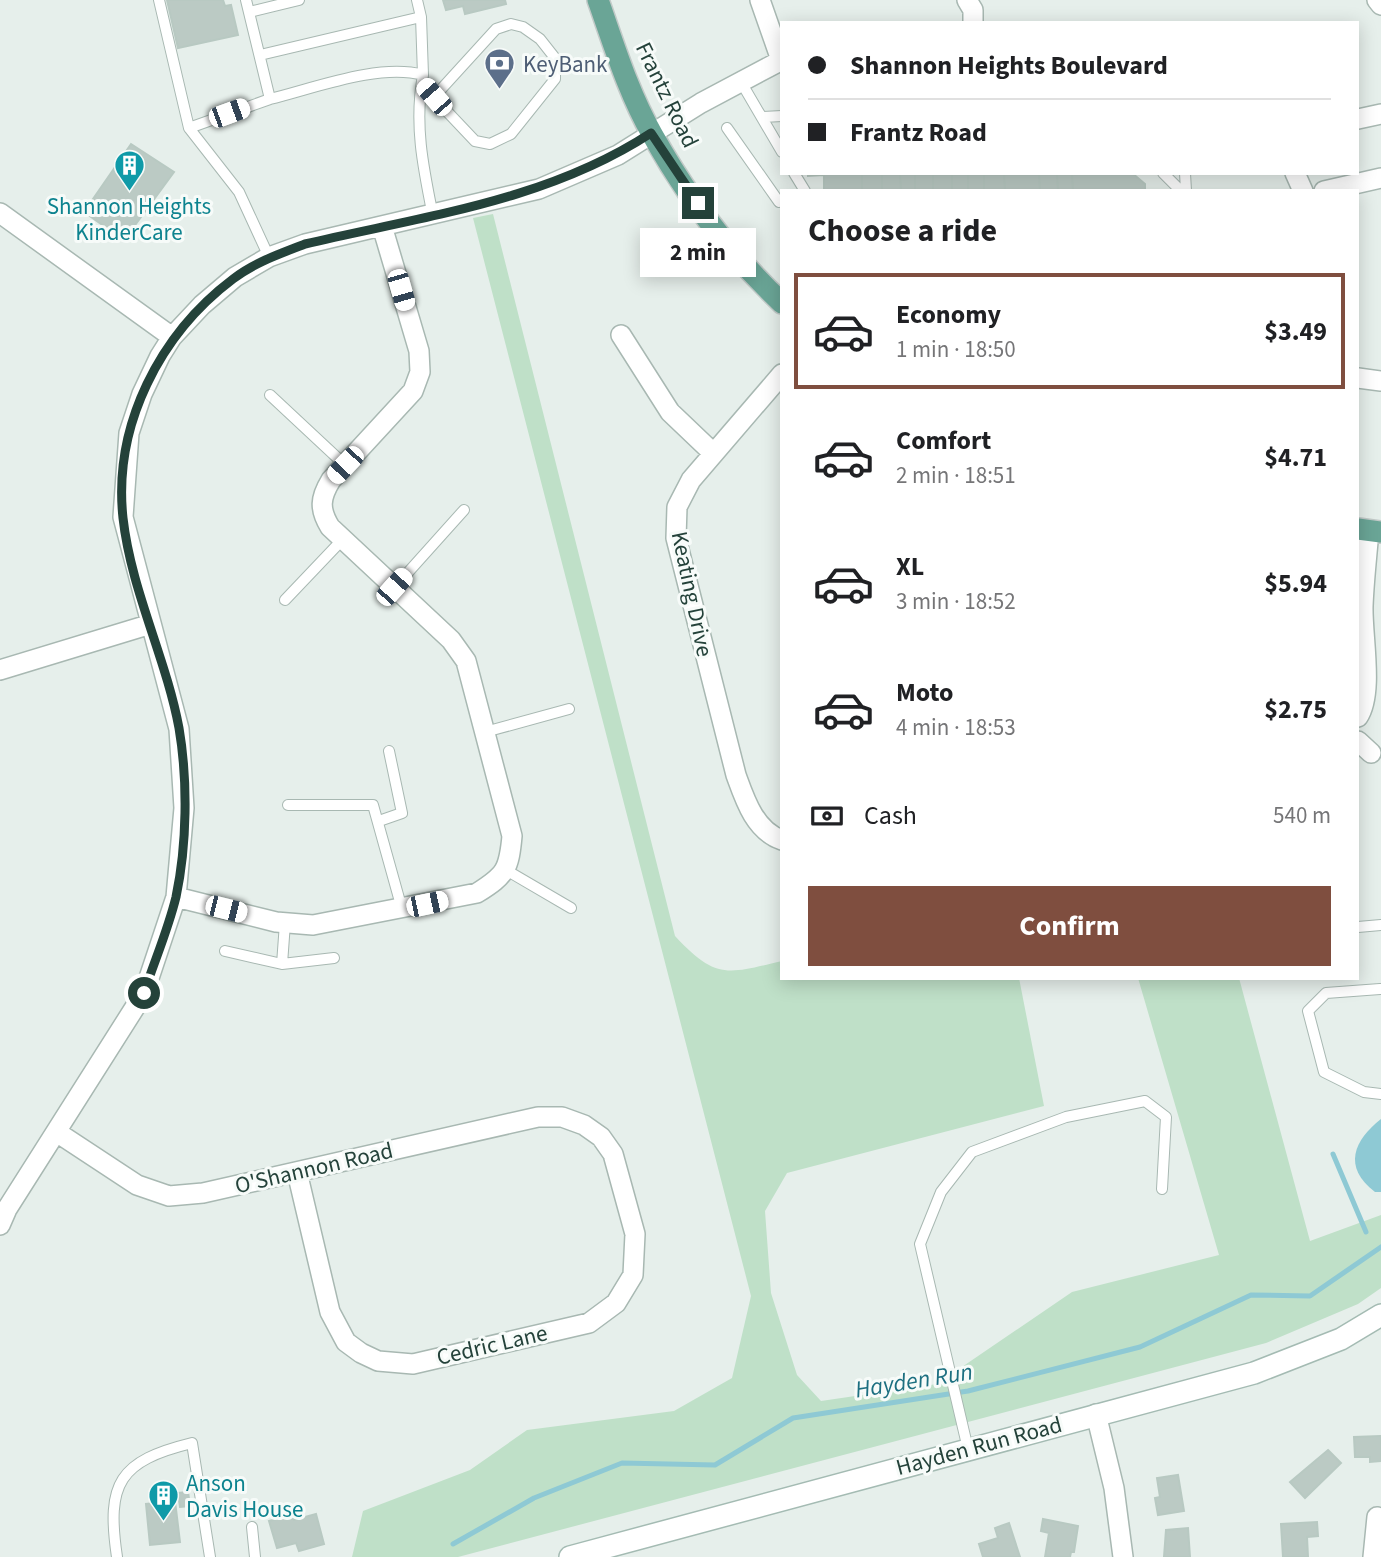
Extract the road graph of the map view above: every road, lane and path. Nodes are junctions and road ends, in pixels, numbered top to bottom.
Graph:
1 (159, 0) edge
2 (246, 0) edge
3 (299, 0) edge
4 (417, 0) edge
5 (598, 0) edge
6 (760, 0) edge
7 (967, 0) edge
8 (1377, 0) edge
9 (1381, 5) edge
10 (249, 12) junction
11 (421, 17) junction
12 (973, 21) edge
13 (260, 55) junction
14 (780, 55) edge
15 (780, 61) edge
16 (422, 79) junction
17 (741, 82) junction
18 (434, 97) junction
19 (270, 99) junction
20 (1381, 114) edge
21 (780, 116) edge
22 (763, 117) junction
23 (1359, 119) edge
24 (189, 128) junction
25 (727, 128) dead end
26 (651, 133) junction
27 (780, 148) edge
28 (1165, 175) edge
29 (1381, 178) edge
30 (1182, 189) edge
31 (1333, 189) edge
32 (780, 201) edge
33 (0, 213) edge
34 (433, 216) junction
35 (382, 226) junction
36 (269, 257) junction
37 (780, 301) edge
38 (621, 335) dead end
39 (173, 337) junction
40 (780, 376) edge
41 (1359, 378) edge
42 (1381, 381) edge
43 (270, 395) dead end
44 (713, 453) junction
45 (345, 465) junction
46 (464, 510) dead end
47 (1369, 530) edge
48 (342, 539) junction
49 (394, 587) junction
50 (285, 600) dead end
51 (151, 624) junction
52 (0, 670) edge
53 (569, 709) dead end
54 (1359, 716) edge
55 (485, 732) junction
56 (389, 751) dead end
57 (288, 805) dead end
58 (379, 821) junction
59 (777, 839) edge
60 (506, 870) junction
61 (176, 897) junction
62 (571, 908) dead end
63 (402, 909) junction
64 (285, 923) junction
65 (1381, 925) edge
66 (1359, 927) edge
67 (225, 951) dead end
68 (334, 958) dead end
69 (282, 964) junction
70 (1380, 989) edge
71 (1381, 1094) edge
72 (584, 1125) joint
73 (58, 1133) junction
74 (297, 1172) junction
75 (1162, 1189) dead end
76 (0, 1225) edge
77 (1381, 1315) edge
78 (1096, 1414) junction
79 (968, 1449) junction
80 (1377, 1517) dead end
81 (252, 1527) dead end
82 (117, 1557) edge
83 (210, 1557) edge
84 (255, 1557) edge
85 (570, 1557) edge
86 (1123, 1557) edge
87 (1373, 1557) edge

1 - 24 lane
2 - 10 lane
3 - 10 lane
4 - 11 lane
5 - 26 main road, Frantz Road
6 - 14 street
7 - 12 street
8 - 9 street
10 - 13 lane
11 - 13 lane
11 - 16 lane
13 - 19 lane
15 - 17 street
16 - 18 lane
16 - 19 lane
16 - 34 lane
17 - 22 lane
17 - 26 street
18 - 18 lane
19 - 24 lane
20 - 23 street
21 - 22 lane
22 - 27 lane
24 - 36 lane
25 - 32 lane
26 - 34 street
26 - 37 main road, Frantz Road
28 - 30 lane
29 - 31 street
33 - 39 street
34 - 35 street
35 - 36 street
35 - 45 street
36 - 39 street
38 - 44 street
39 - 51 street
40 - 44 street, Keating Drive
41 - 42 street
43 - 45 lane
44 - 59 street, Keating Drive
45 - 48 street
46 - 49 lane
47 - 54 street
48 - 49 street
48 - 50 lane
49 - 55 street
51 - 52 street
51 - 61 street
53 - 55 lane
55 - 60 street
56 - 58 lane
57 - 58 lane
58 - 63 lane
60 - 62 lane
60 - 63 street
61 - 64 street
61 - 73 street
63 - 64 street
64 - 69 lane
65 - 66 lane
67 - 69 lane
68 - 69 lane
70 - 71 lane
72 - 74 street, O'Shannon Road
72 - 74 street, Cedric Lane
73 - 74 street, O'Shannon Road
73 - 76 street
75 - 79 lane
77 - 78 main road, Hayden Run Road
78 - 79 main road, Hayden Run Road
78 - 86 street
79 - 85 main road, Hayden Run Road
80 - 87 street
81 - 84 lane
82 - 83 lane

